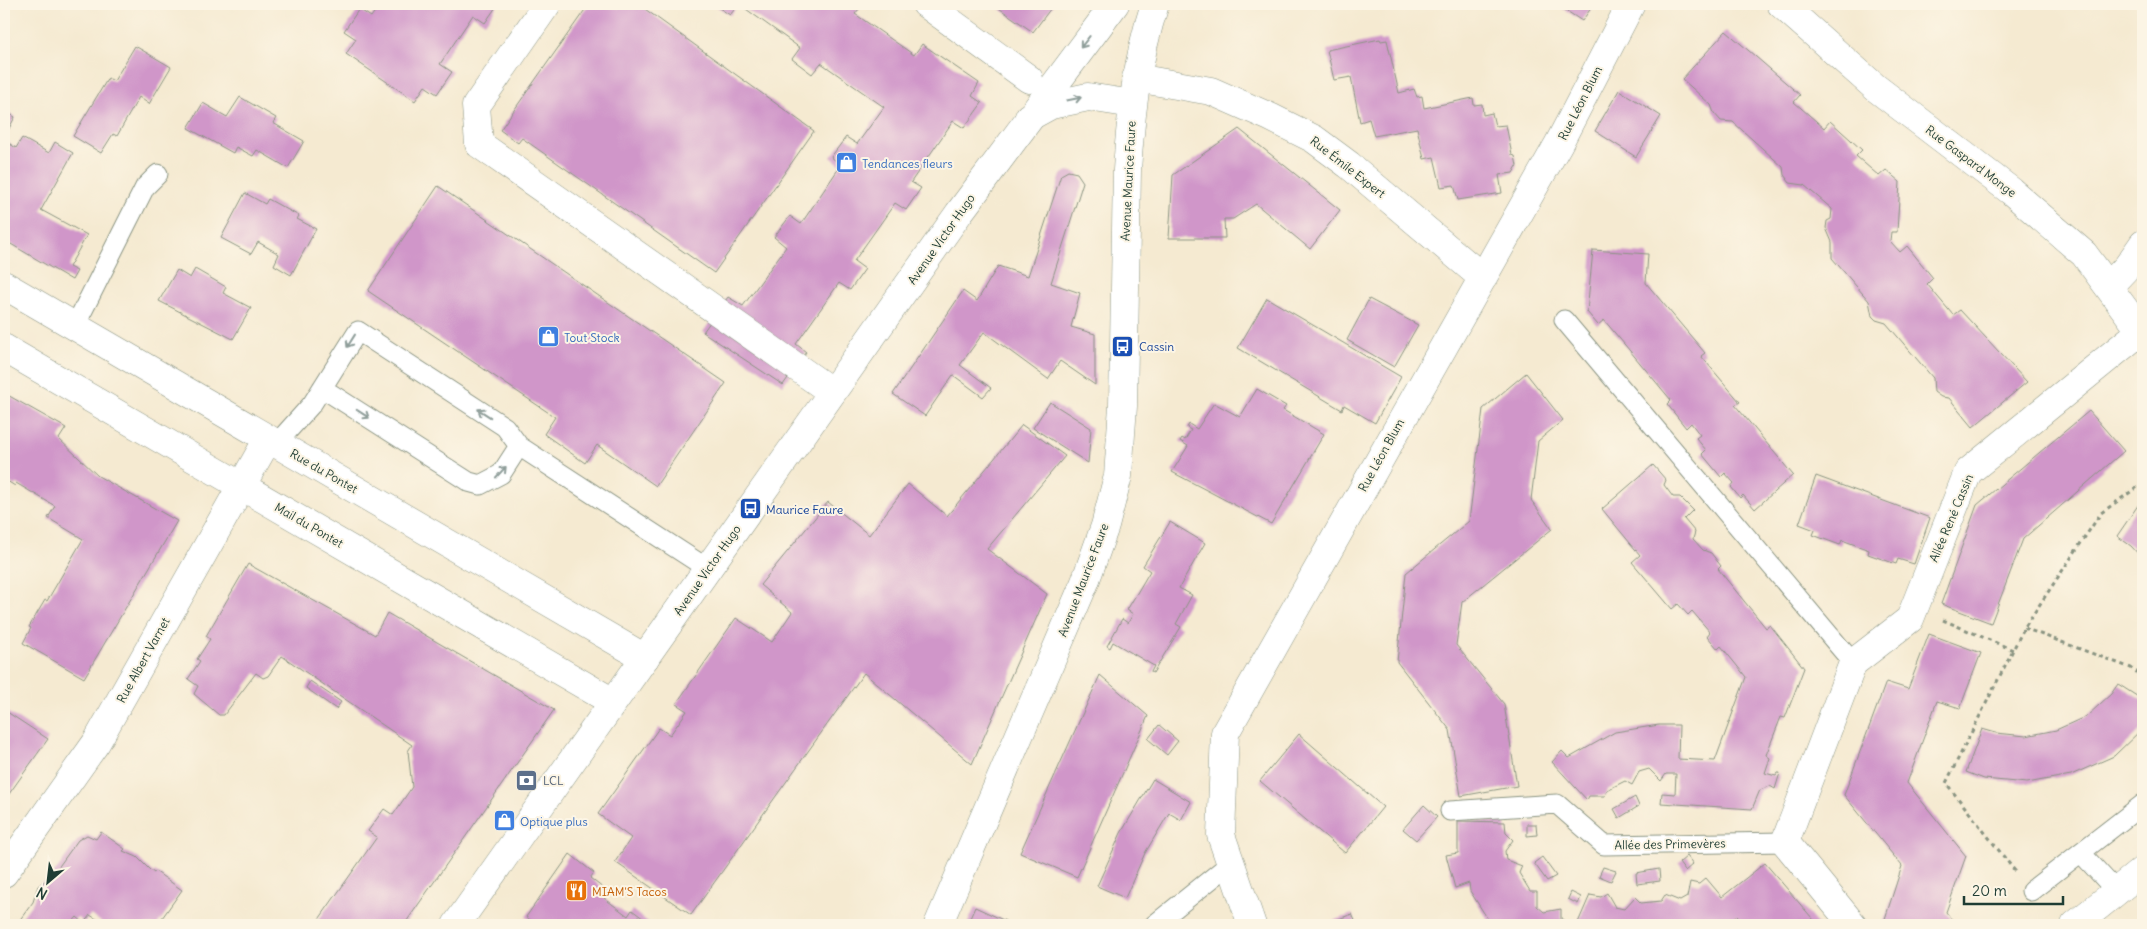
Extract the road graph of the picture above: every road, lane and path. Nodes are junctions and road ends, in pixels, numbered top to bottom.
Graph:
1 (547, 4) edge
2 (926, 4) edge
3 (1115, 4) edge
4 (1154, 4) edge
5 (1631, 4) edge
6 (1781, 4) edge
7 (1029, 79) dead end
8 (1134, 91) junction
9 (1029, 117) junction
10 (158, 174) dead end
11 (2143, 244) edge
12 (1483, 278) junction
13 (4, 285) edge
14 (2109, 286) junction
15 (1564, 320) dead end
16 (74, 326) junction
17 (2142, 331) edge
18 (4, 348) edge
19 (322, 388) junction
20 (832, 392) junction
21 (272, 441) junction
22 (519, 446) junction
23 (2143, 483) edge
24 (241, 486) junction
25 (708, 569) junction
26 (1914, 608) junction
27 (2024, 628) junction
28 (2013, 650) junction
29 (645, 658) junction
30 (1853, 663) junction
31 (2143, 677) edge
32 (613, 702) junction
33 (2143, 804) edge
34 (1450, 811) dead end
35 (1785, 842) junction
36 (2082, 854) junction
37 (1231, 863) junction
38 (2143, 870) edge
39 (4, 873) edge
40 (2031, 891) joint
41 (2116, 892) junction
42 (456, 925) edge
43 (938, 925) edge
44 (1154, 925) edge
45 (1252, 925) edge
46 (1854, 925) edge
47 (2075, 925) edge

1 - 20 street
2 - 7 street
3 -> 9 street, Avenue Victor Hugo
4 - 8 street, Avenue Maurice Faure
5 - 12 street, Rue Léon Blum
6 - 14 street, Rue Gaspard Monge
9 -> 8 street, Avenue Victor Hugo
8 - 12 street, Rue Émile Expert
8 - 43 street, Avenue Maurice Faure
9 - 20 street, Avenue Victor Hugo
10 - 16 lane
11 - 14 street
12 - 37 street, Rue Léon Blum
13 - 16 street, Rue du Pontet
14 - 17 street, Rue Gaspard Monge
15 - 30 lane
16 - 21 street, Rue du Pontet
17 - 26 street, Allée René Cassin
18 - 24 street, Mail du Pontet
19 - 21 lane
19 -> 22 lane
22 -> 19 lane
20 - 25 street, Avenue Victor Hugo
21 - 24 street, Rue Albert Varnet
21 - 29 street, Rue du Pontet
22 - 25 lane
23 - 27 path
24 - 32 street, Mail du Pontet
24 - 39 street, Rue Albert Varnet
25 - 29 street, Avenue Victor Hugo
26 - 28 path
26 - 30 street, Allée René Cassin
27 - 28 path
27 - 31 path
28 - 40 path
29 - 32 street, Avenue Victor Hugo
30 - 35 street
32 - 42 street, Avenue Victor Hugo
33 - 36 lane
34 - 35 lane, Allée des Primevères
35 - 46 street
36 - 40 lane
36 - 41 lane
37 - 44 lane
37 - 45 street, Rue Léon Blum
38 - 41 street
41 - 47 street

